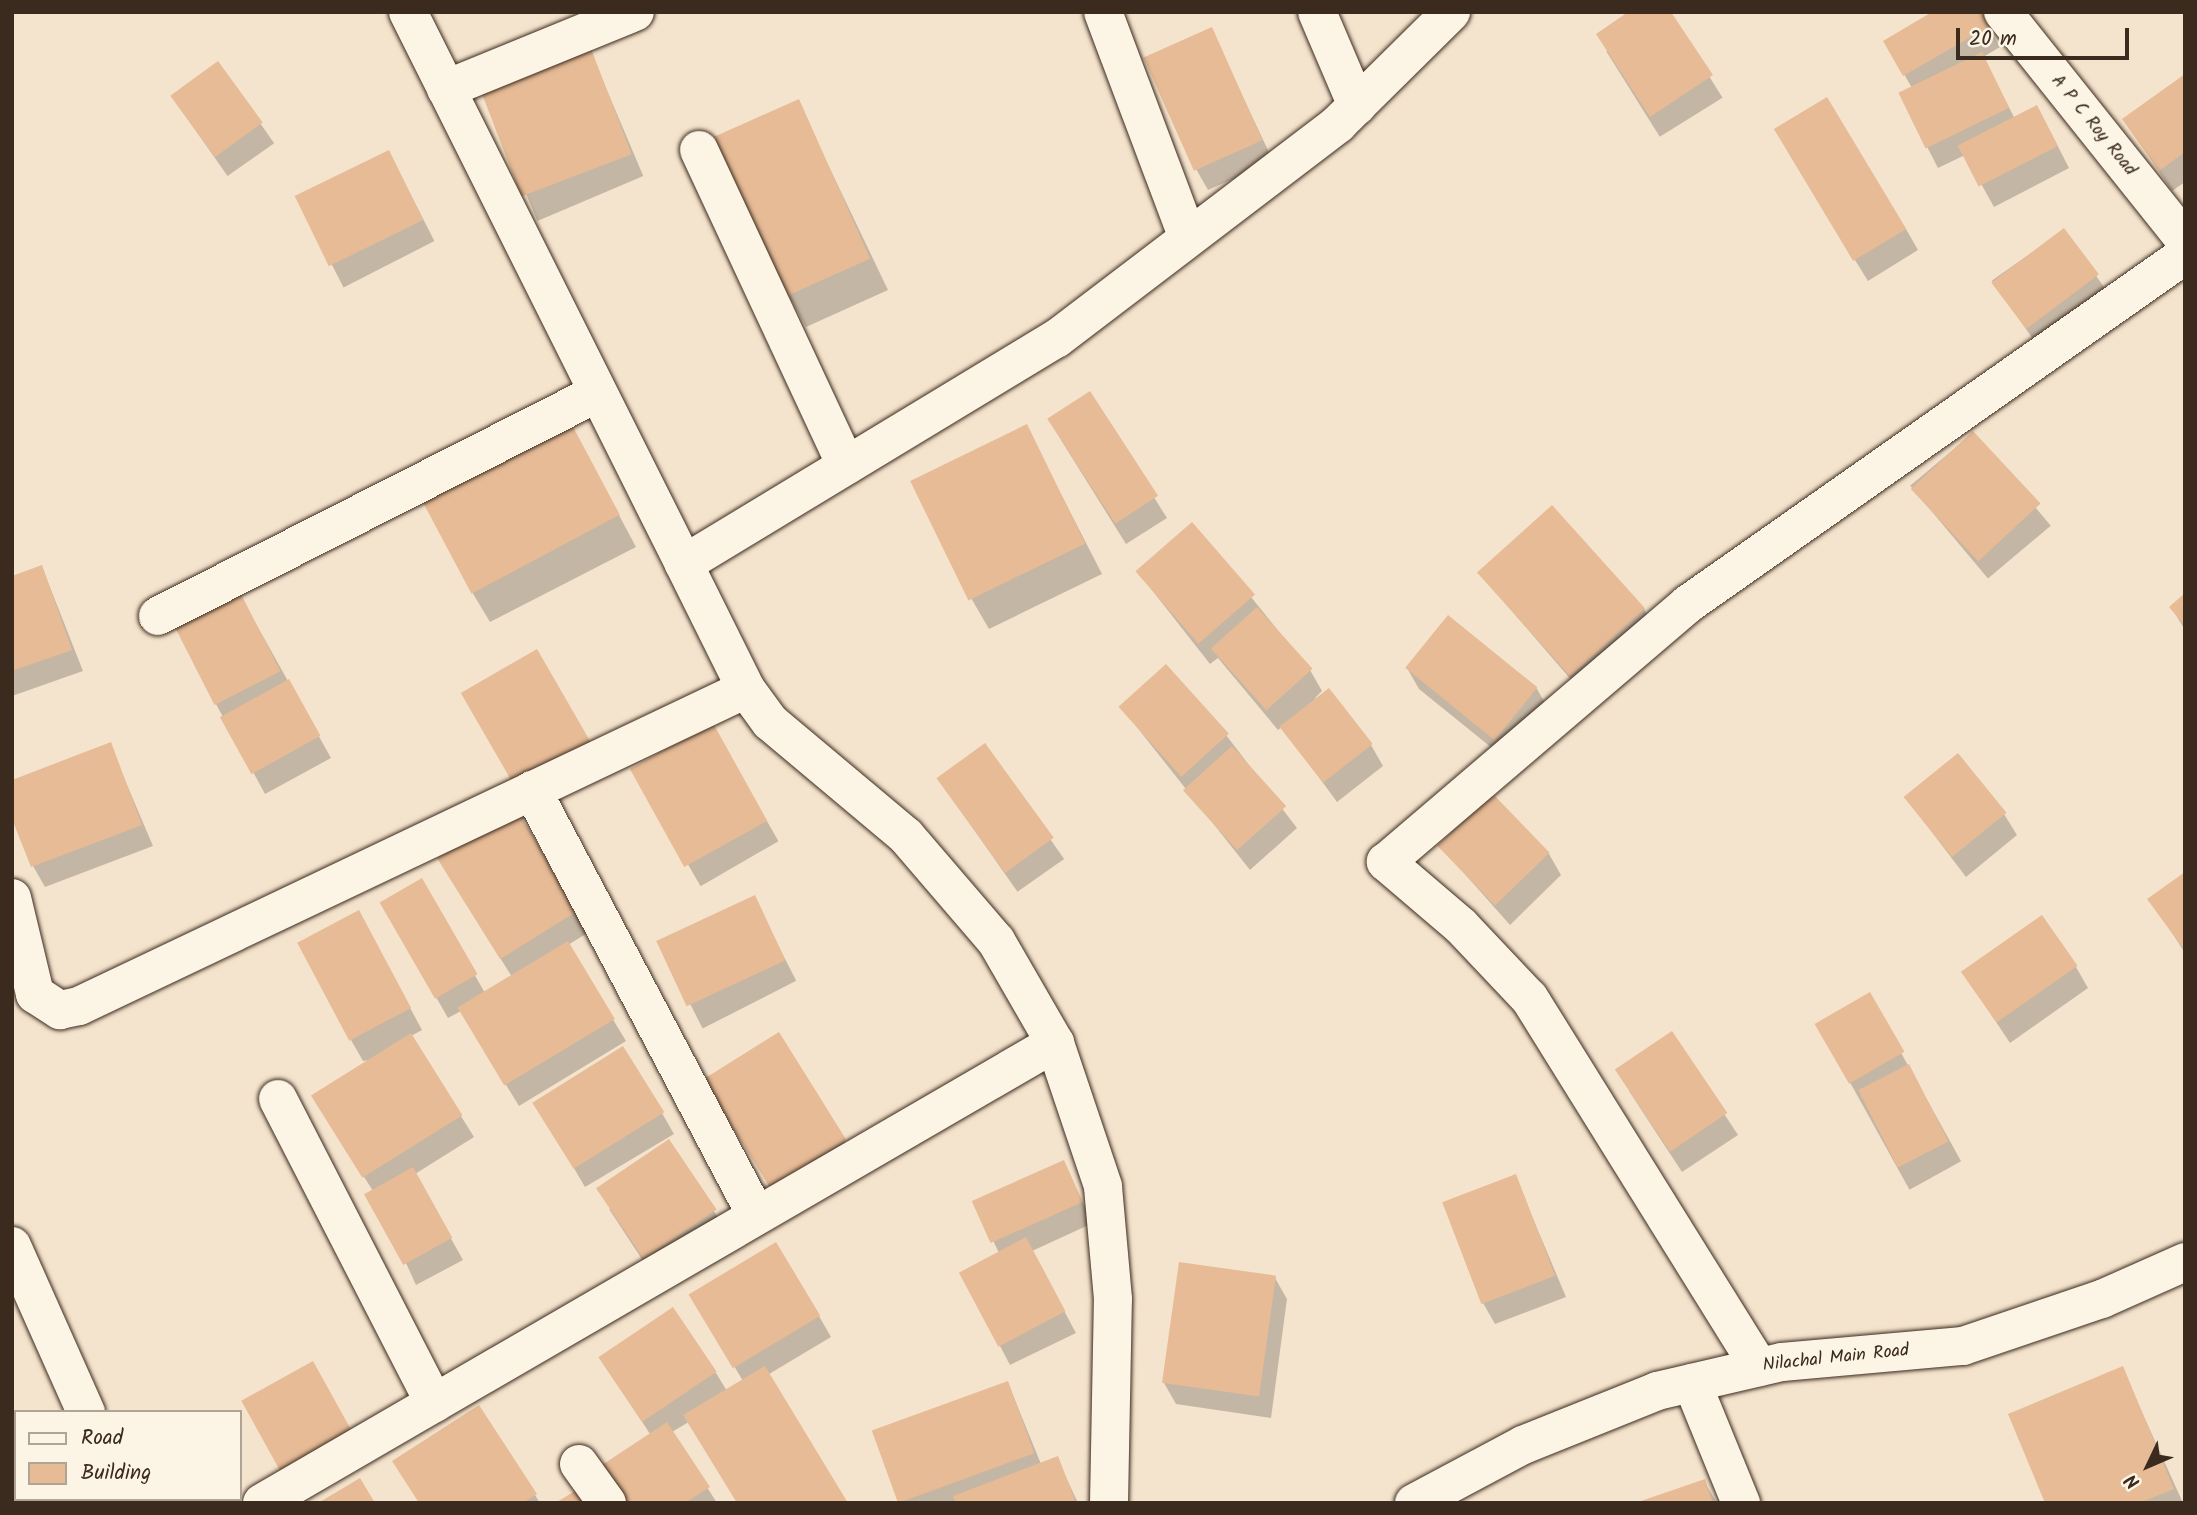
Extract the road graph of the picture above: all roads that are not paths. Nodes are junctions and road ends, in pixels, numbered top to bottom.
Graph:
1 (408, 12) edge
2 (635, 12) edge
3 (1103, 12) edge
4 (1317, 12) edge
5 (1451, 12) edge
6 (2003, 12) edge
7 (446, 89) junction
8 (1357, 106) junction
9 (699, 149) dead end
10 (1188, 238) junction
11 (2185, 240) edge
12 (2185, 255) edge
13 (597, 393) junction
14 (846, 465) junction
15 (684, 564) junction
16 (158, 616) dead end
17 (746, 689) junction
18 (532, 790) junction
19 (12, 898) edge
20 (1055, 1043) junction
21 (278, 1099) dead end
22 (756, 1215) junction
23 (12, 1246) edge
24 (2185, 1262) edge
25 (1759, 1367) junction
26 (1692, 1383) junction
27 (433, 1403) junction
28 (85, 1410) edge
29 (579, 1464) dead end
30 (262, 1503) edge
31 (607, 1503) edge
32 (1109, 1503) edge
33 (1415, 1503) edge
34 (1741, 1503) edge

1 - 7 street
2 - 7 street
3 - 10 street
4 - 8 street
5 - 8 street
6 - 11 street, A P C Roy Road
7 - 13 street
8 - 10 street
9 - 14 street
10 - 14 street
12 - 25 street
13 - 15 street
13 - 16 street
14 - 15 street
15 - 17 street
17 - 18 street
17 - 20 street
18 - 19 street
18 - 22 street
20 - 22 street
20 - 32 street
21 - 27 street
22 - 27 street
23 - 28 street
24 - 25 street, Nilachal Main Road
25 - 26 street, Nilachal Main Road
26 - 33 street, Nilachal Main Road
26 - 34 street
27 - 30 street
29 - 31 street

